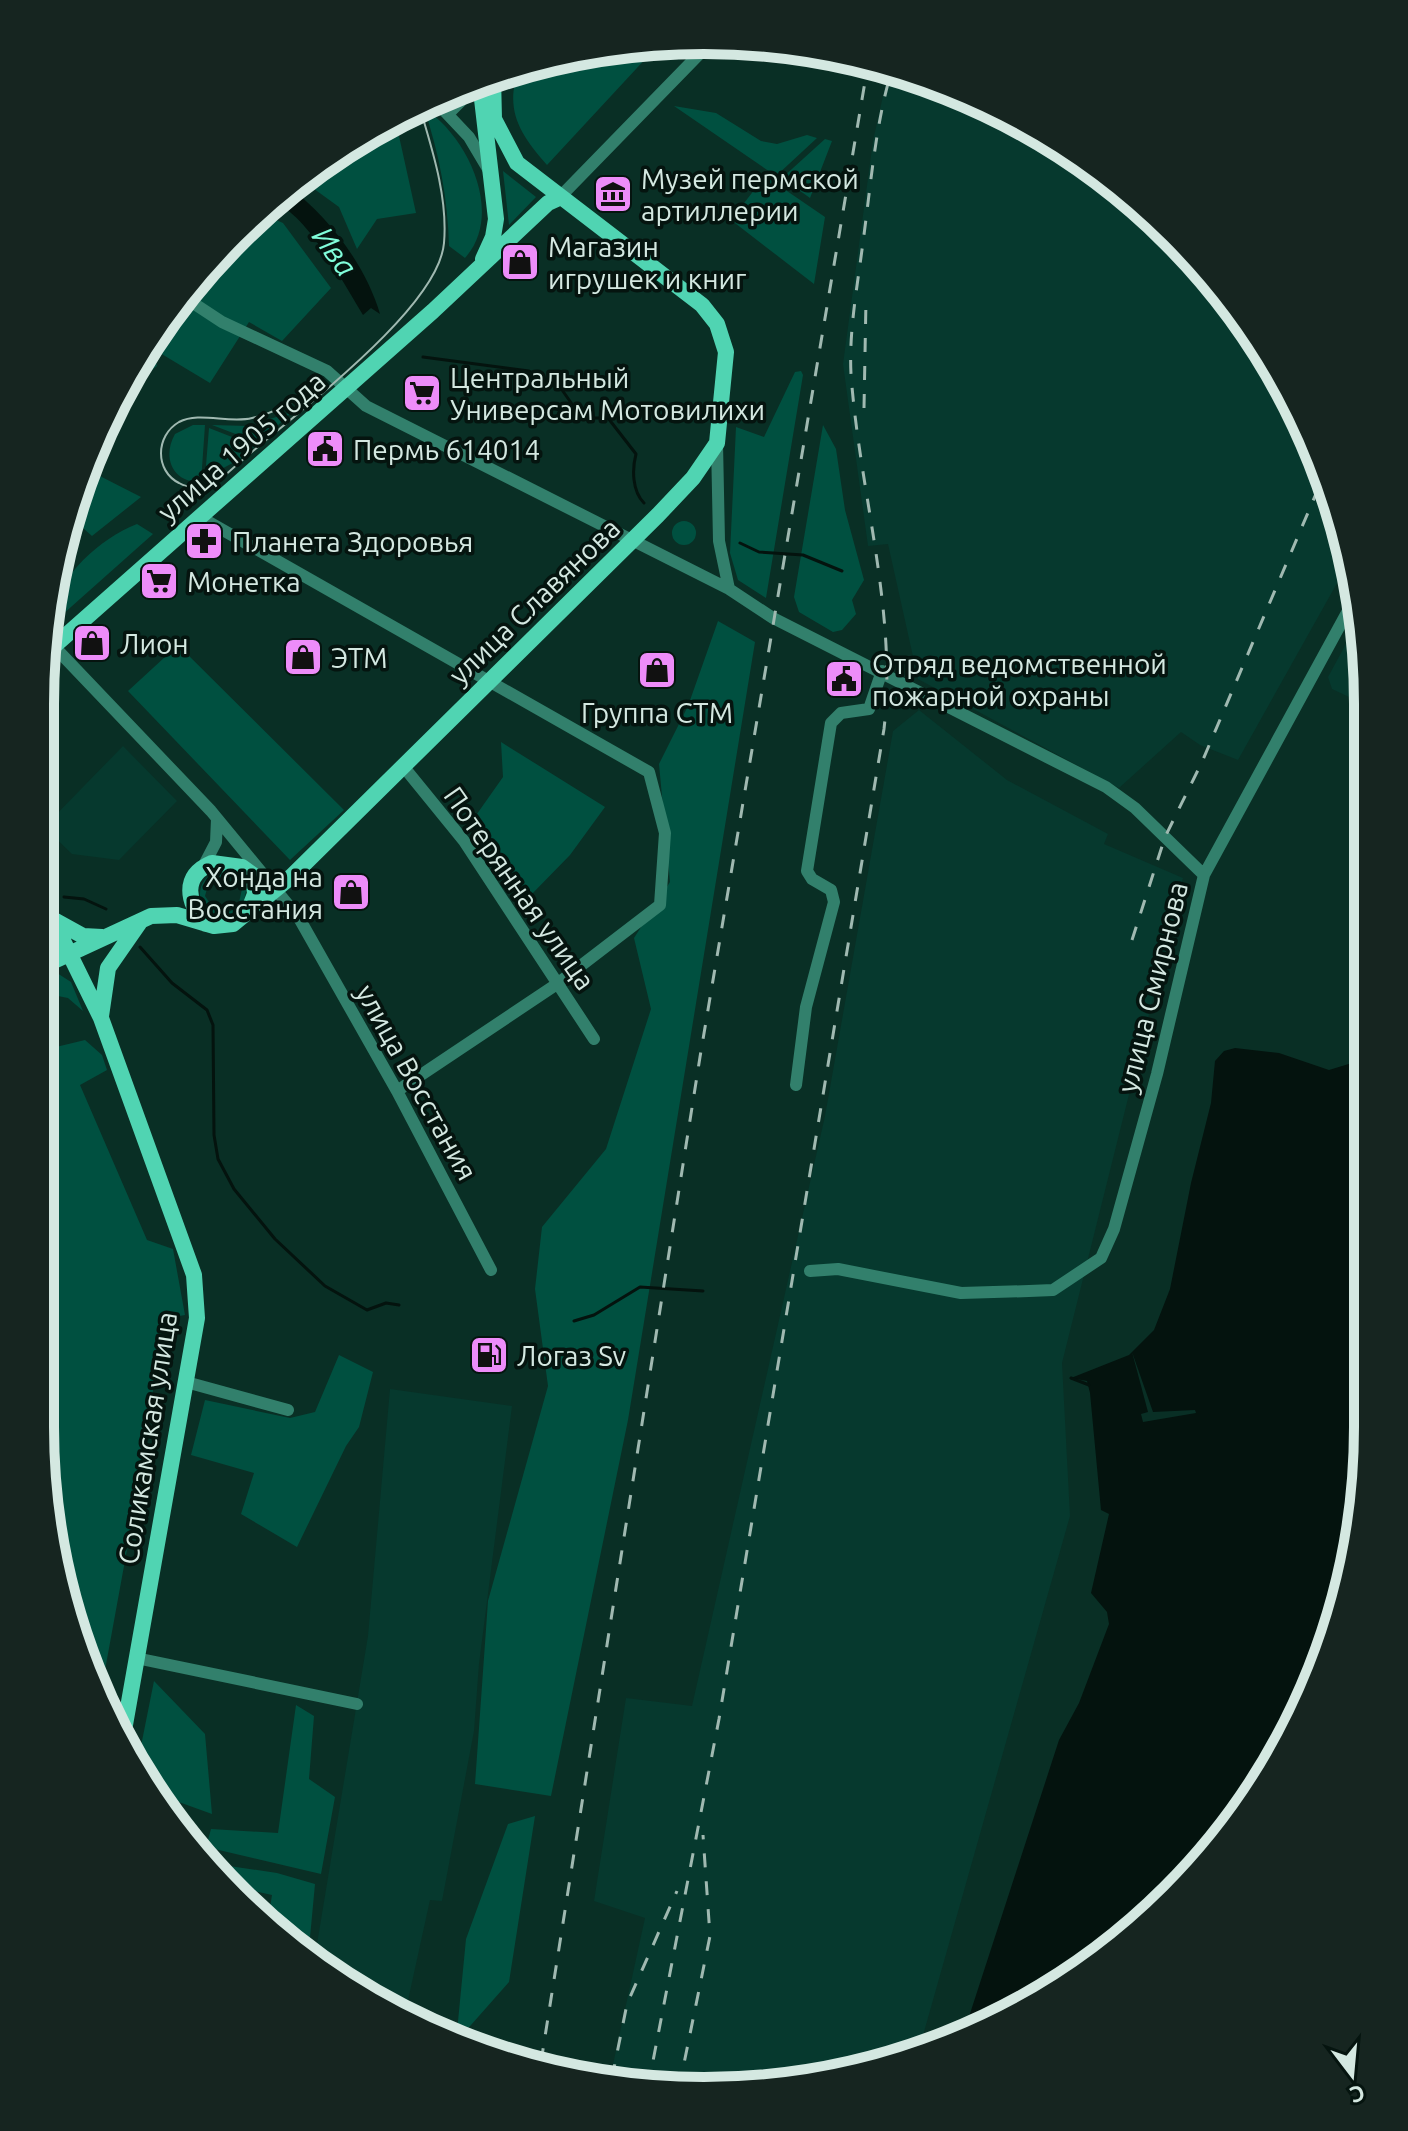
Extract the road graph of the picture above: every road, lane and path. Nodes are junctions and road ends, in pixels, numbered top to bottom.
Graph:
1 (699, 54) edge
2 (493, 89) edge
3 (480, 93) edge
4 (461, 101) edge
5 (446, 107) edge
6 (443, 108) edge
7 (451, 111) junction
8 (487, 144) junction
9 (517, 163) junction
10 (494, 183) junction
11 (559, 198) junction
12 (471, 277) junction
13 (192, 303) edge
14 (346, 388) junction
15 (717, 443) junction
16 (200, 517) junction
17 (632, 541) junction
18 (729, 589) junction
19 (1347, 612) edge
20 (58, 639) edge
21 (56, 653) edge
22 (882, 671) junction
23 (488, 681) junction
24 (403, 766) junction
25 (214, 815) junction
26 (231, 835) junction
27 (203, 867) junction
28 (253, 875) junction
29 (1204, 875) junction
30 (275, 891) junction
31 (248, 912) junction
32 (299, 918) junction
33 (142, 919) junction
34 (54, 920) edge
35 (54, 921) edge
36 (207, 925) junction
37 (110, 934) junction
38 (70, 953) junction
39 (54, 961) edge
40 (557, 984) junction
41 (101, 1018) junction
42 (594, 1039) dead end
43 (796, 1085) dead end
44 (397, 1091) junction
45 (491, 1270) dead end
46 (810, 1271) dead end
47 (186, 1382) junction
48 (288, 1410) dead end
49 (136, 1658) junction
50 (357, 1704) dead end
51 (125, 1722) edge

1 - 11 street, улица 1905 года
2 - 9 main road
3 - 8 main road, улица 1905 года
4 - 7 street
5 - 7 street
6 - 10 street
7 - 8 street
8 - 9 street
8 - 10 main road, улица 1905 года
9 - 11 main road
10 - 12 main road, улица 1905 года
11 - 12 main road, улица 1905 года
11 - 15 main road, улица Славянова
12 - 14 main road, улица 1905 года
13 - 14 street, улица Смирнова
14 - 16 main road, улица 1905 года
14 - 17 street, улица Смирнова
15 - 17 main road, улица Славянова
15 - 18 street
16 - 20 main road, улица 1905 года
16 - 23 street
17 - 18 street, улица Смирнова
17 - 23 main road, улица Славянова
18 - 22 street, улица Смирнова
19 - 29 street
21 - 25 street
22 - 29 street, улица Смирнова
22 - 43 street
23 - 24 main road, улица Славянова
23 - 40 street
24 - 30 main road, улица Славянова
24 - 40 street, Потерянная улица
25 - 26 street
25 - 27 street
26 - 28 street
26 - 30 street
27 - 28 main road
27 - 36 main road
28 - 30 street
28 - 31 main road
29 - 46 street, улица Смирнова
30 - 31 main road, улица Славянова
30 - 32 street, улица Восстания
31 - 32 street
31 - 36 main road
32 - 44 street, улица Восстания
33 - 36 main road
33 - 37 main road
33 - 41 main road, Соликамская улица
34 - 37 main road
35 - 38 main road, Соликамская улица
37 - 38 main road
38 - 39 main road
38 - 41 main road, Соликамская улица
40 - 42 street, Потерянная улица
40 - 44 street
41 - 47 main road, Соликамская улица
44 - 45 street, улица Восстания
47 - 48 street
47 - 49 main road, Соликамская улица
49 - 50 street
49 - 51 main road, Соликамская улица

